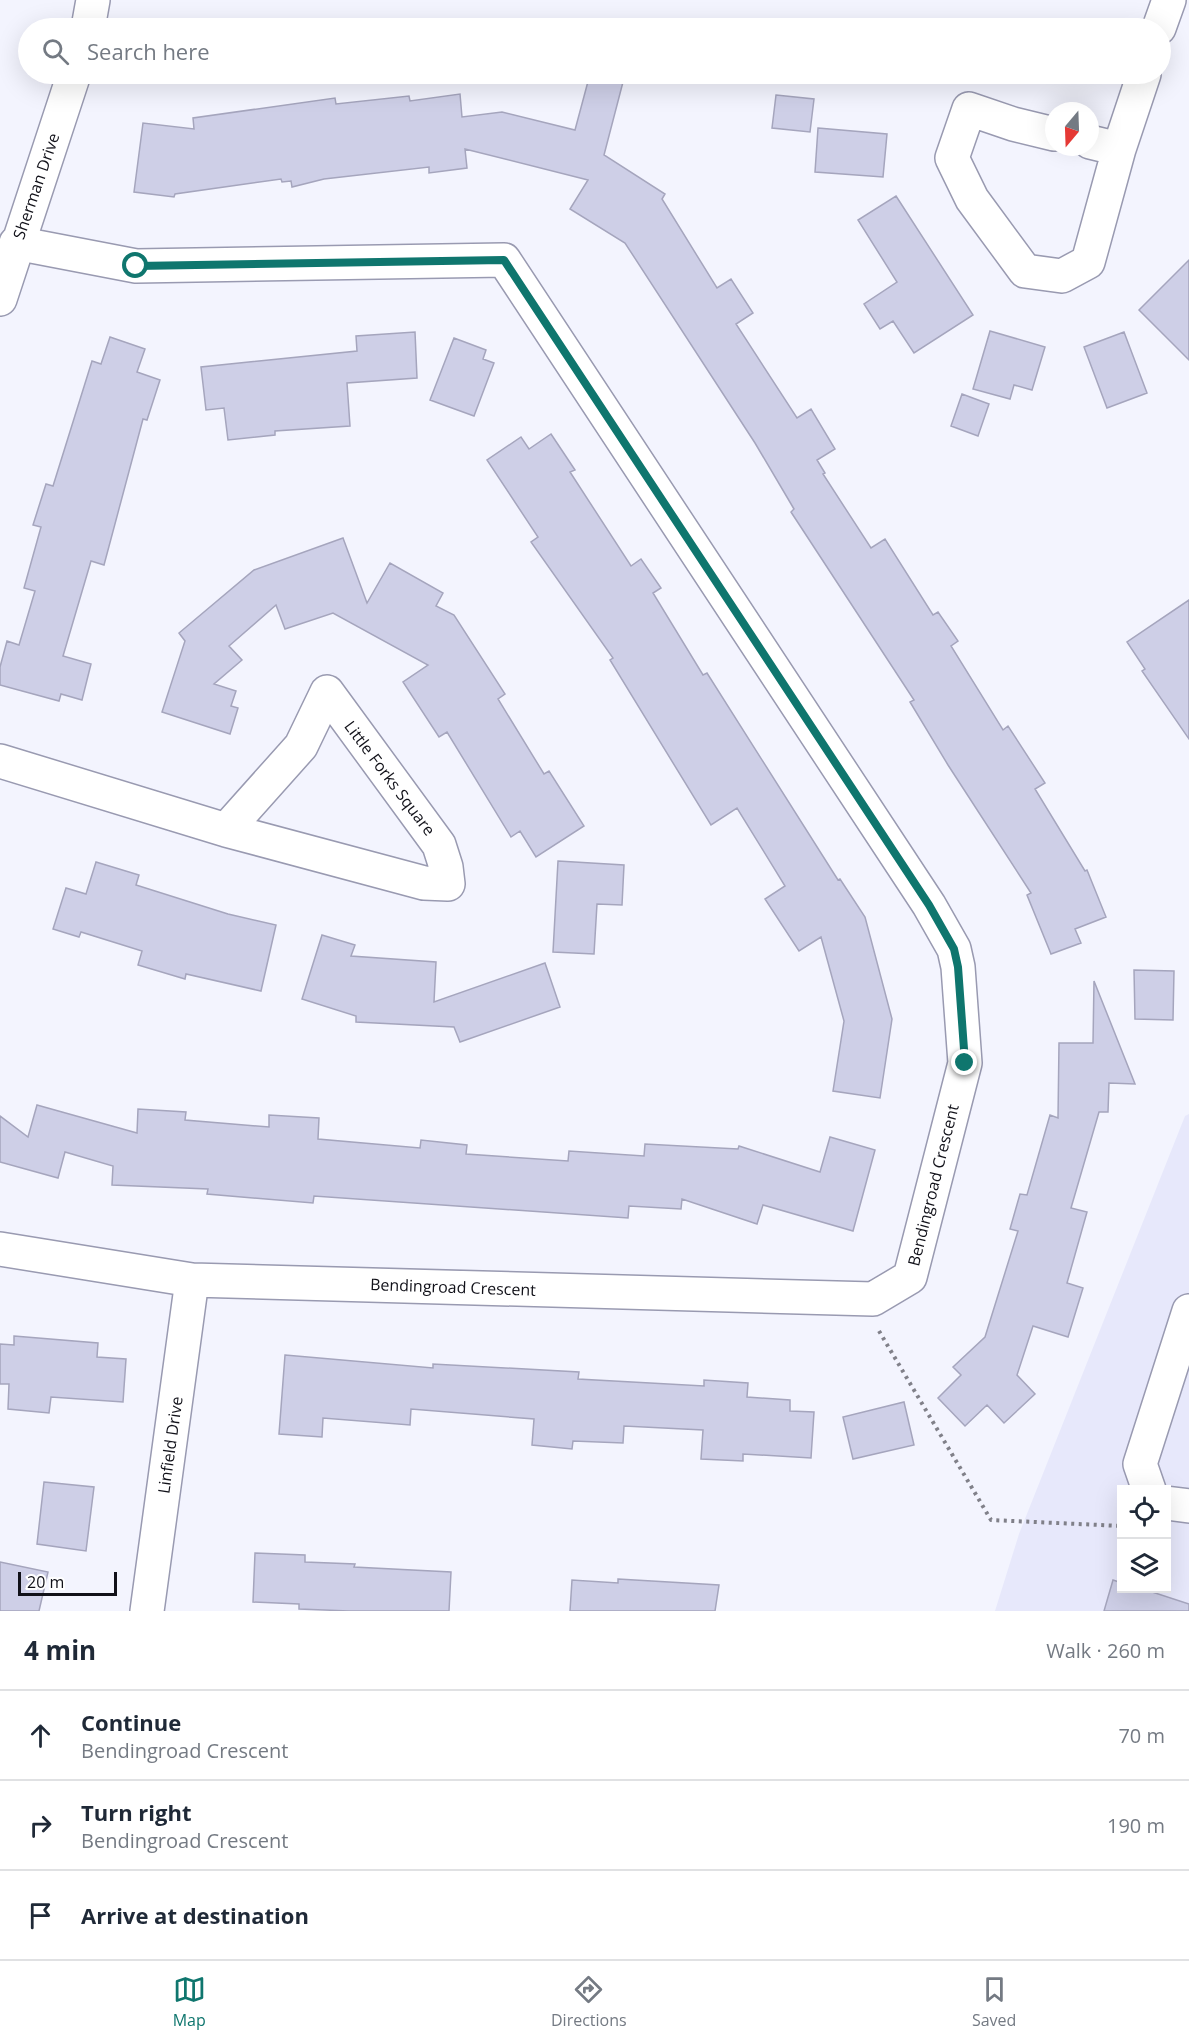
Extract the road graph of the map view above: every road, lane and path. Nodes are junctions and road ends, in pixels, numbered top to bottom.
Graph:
1 (93, 0) edge
2 (1168, 0) edge
3 (90, 18) edge
4 (1162, 18) edge
5 (71, 84) edge
6 (1139, 84) edge
7 (1045, 132) edge
8 (1105, 146) edge
9 (16, 243) junction
10 (0, 299) edge
11 (0, 761) edge
12 (226, 830) junction
13 (0, 1249) edge
14 (192, 1280) junction
15 (855, 1299) junction
16 (1189, 1311) edge
17 (1147, 1485) edge
18 (1171, 1504) edge
19 (1189, 1506) edge
20 (1117, 1526) edge
21 (147, 1611) edge

1 - 3 street
2 - 4 street
5 - 9 street, Sherman Drive
6 - 8 street
7 - 8 street
9 - 10 street, Sherman Drive
9 - 15 street, Bendingroad Crescent
11 - 12 street, Little Forks Square
12 - 12 street, Little Forks Square
13 - 14 street, Bendingroad Crescent
14 - 15 street, Bendingroad Crescent
14 - 21 street, Linfield Drive
15 - 20 path
16 - 17 street
18 - 19 street

